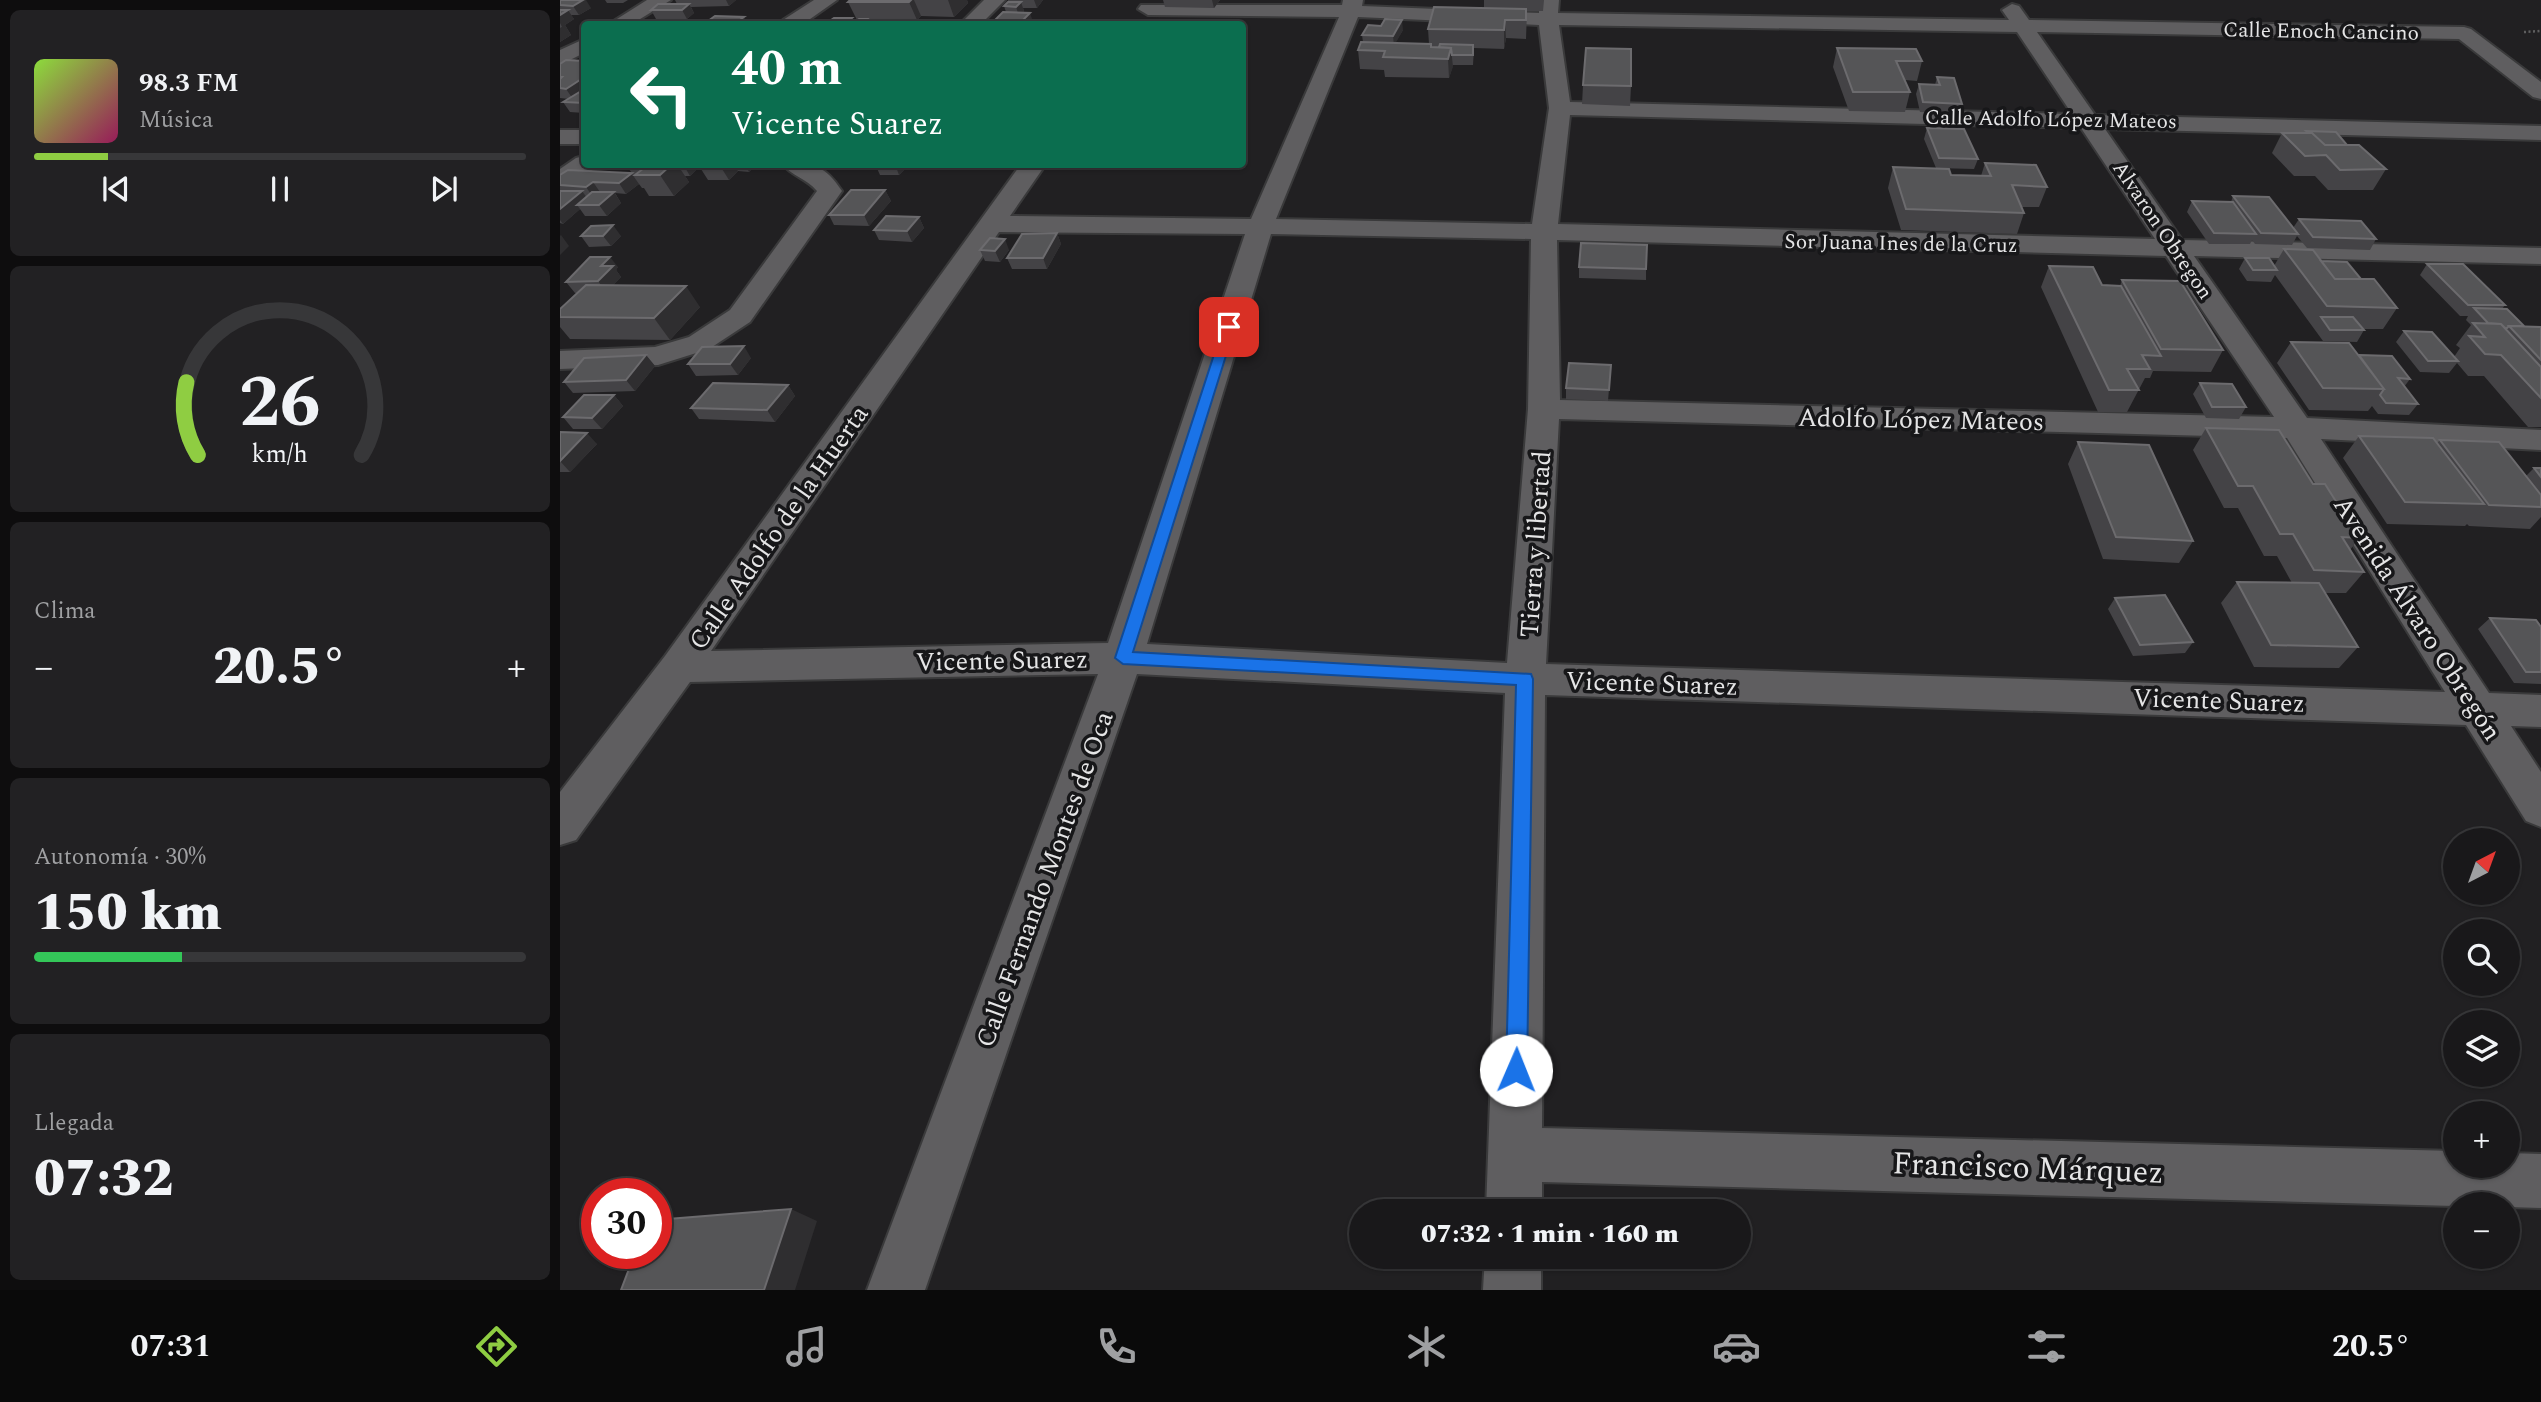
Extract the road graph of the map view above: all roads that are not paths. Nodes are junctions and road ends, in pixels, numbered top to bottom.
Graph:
1 (661, 0) edge
2 (827, 0) edge
3 (995, 0) edge
4 (2004, 0) edge
5 (1352, 6) edge
6 (1548, 10) edge
7 (1147, 11) edge
8 (624, 21) edge
9 (795, 21) edge
10 (973, 21) edge
11 (2024, 26) junction
12 (581, 47) edge
13 (560, 59) edge
14 (2541, 92) edge
15 (1560, 108) junction
16 (2088, 120) junction
17 (2541, 133) edge
18 (560, 137) edge
19 (581, 137) edge
20 (581, 165) edge
21 (802, 168) edge
22 (1031, 168) edge
23 (560, 181) edge
24 (991, 224) junction
25 (1261, 225) junction
26 (1544, 234) junction
27 (2176, 250) junction
28 (2541, 256) edge
29 (562, 346) edge
30 (1544, 410) junction
31 (2297, 428) junction
32 (2541, 440) edge
33 (1123, 658) junction
34 (679, 667) junction
35 (1525, 679) junction
36 (2475, 708) junction
37 (2541, 711) edge
38 (2541, 808) edge
39 (560, 826) edge
40 (1514, 1154) junction
41 (2541, 1181) edge
42 (1514, 1199) edge
43 (1513, 1269) edge
44 (896, 1290) edge
45 (1512, 1290) edge

1 - 8 street
2 - 9 street
3 - 10 street
4 - 11 street, Alvaron Obregon
5 - 6 street, Calle Enoch Cancino
5 - 7 street, Calle Enoch Cancino
5 - 25 street, Calle Fernando Montes de Oca
6 - 11 street, Calle Enoch Cancino
6 - 15 street
11 - 14 street, Calle Enoch Cancino
11 - 16 street, Alvaron Obregon
12 - 13 street
15 - 16 street, Calle Adolfo López Mateos
15 - 26 street
16 - 17 street, Calle Adolfo López Mateos
16 - 27 street, Alvaron Obregon
18 - 19 street
20 - 23 street
21 - 29 street
22 - 24 street, Calle Adolfo de la Huerta
24 - 25 street, Sor Juana Ines de la Cruz
24 - 34 street, Calle Adolfo de la Huerta
25 - 26 street, Sor Juana Ines de la Cruz
25 - 33 street, Calle Fernando Montes de Oca
26 - 27 street, Sor Juana Ines de la Cruz
26 - 30 street, Tierra y libertad
27 - 28 street, Sor Juana Ines de la Cruz
27 - 31 street, Alvaron Obregon
30 - 31 street, Adolfo López Mateos
30 - 35 street, Tierra y libertad
31 - 32 street
31 - 36 street, Avenida Álvaro Obregón
33 - 34 street, Vicente Suarez
33 - 35 street, Vicente Suarez
33 - 44 street, Calle Fernando Montes de Oca
34 - 39 street, Calle Adolfo de la Huerta
35 - 36 street, Vicente Suarez
35 - 40 street, Tierra y libertad
36 - 37 street, Vicente Suarez
36 - 38 street, Avenida Álvaro Obregón
40 - 41 street, Francisco Márquez
40 - 42 street, Tierra y libertad
43 - 45 street

